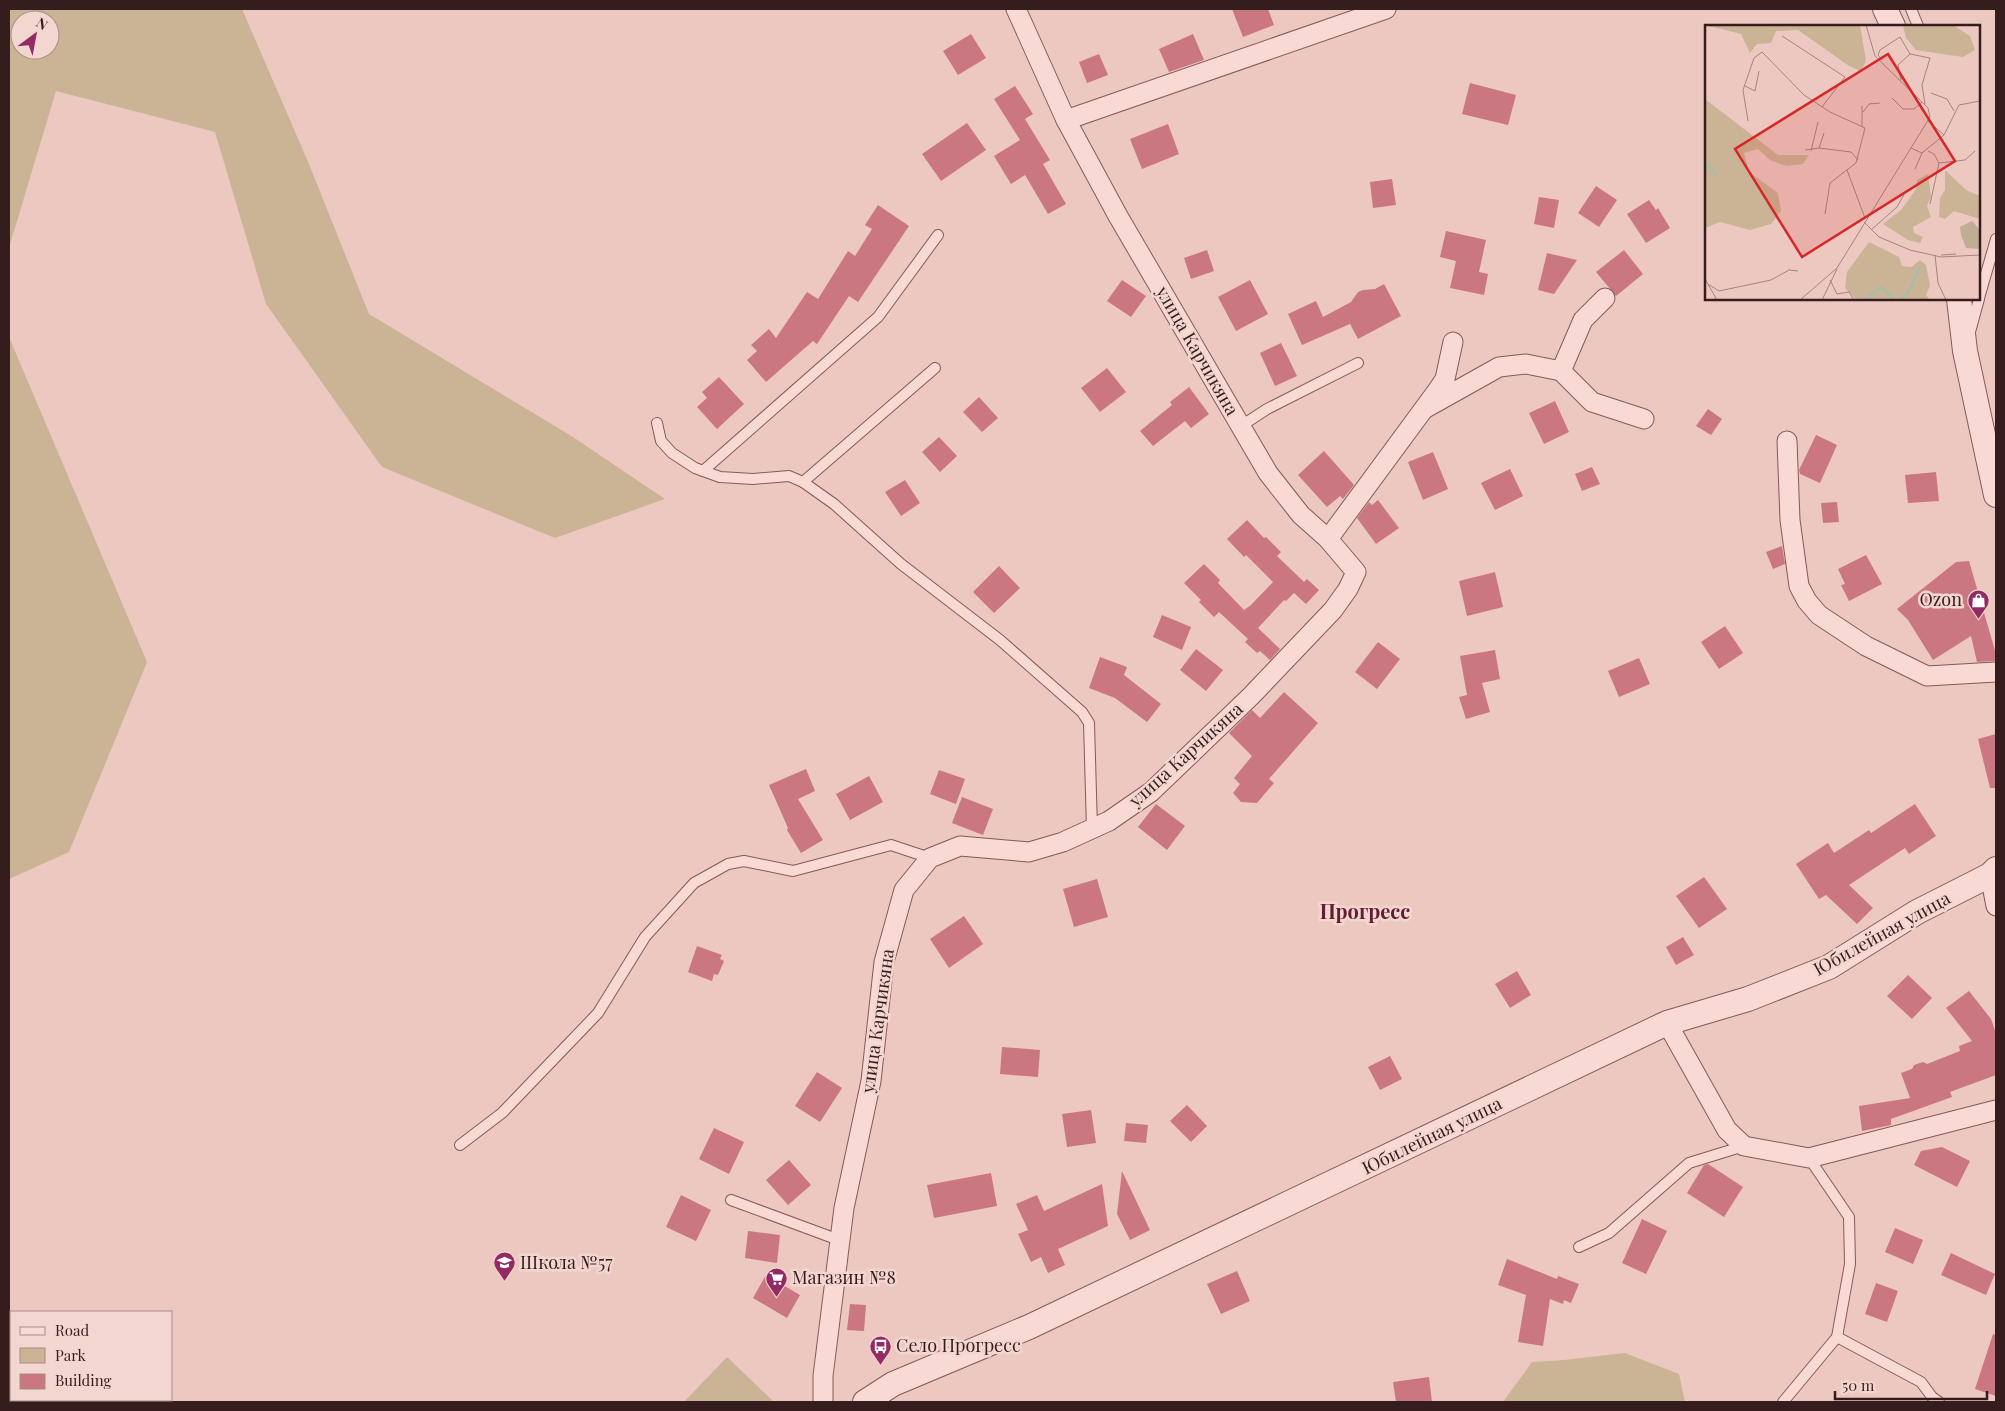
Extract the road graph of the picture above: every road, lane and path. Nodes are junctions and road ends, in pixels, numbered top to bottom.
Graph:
1 (1016, 9) edge
2 (1386, 9) edge
3 (1885, 9) edge
4 (1911, 9) edge
5 (1893, 25) edge
6 (1918, 25) edge
7 (1066, 120) junction
8 (938, 235) dead end
9 (1996, 239) edge
10 (1980, 295) edge
11 (1604, 298) dead end
12 (1959, 300) edge
13 (1979, 300) edge
14 (1452, 342) dead end
15 (1965, 350) junction
16 (1358, 363) dead end
17 (934, 368) dead end
18 (1561, 371) junction
19 (1424, 409) junction
20 (1644, 419) dead end
21 (657, 423) dead end
22 (1241, 426) junction
23 (1787, 441) dead end
24 (703, 471) junction
25 (803, 482) junction
26 (1996, 495) edge
27 (1328, 539) junction
28 (1996, 672) edge
29 (1092, 828) junction
30 (930, 858) junction
31 (1993, 872) edge
32 (1996, 906) edge
33 (1667, 1023) junction
34 (1996, 1110) edge
35 (460, 1145) dead end
36 (1744, 1146) junction
37 (1809, 1158) junction
38 (731, 1200) dead end
39 (839, 1240) junction
40 (1579, 1247) dead end
41 (1837, 1337) junction
42 (823, 1402) edge
43 (865, 1402) edge
44 (1784, 1402) edge
45 (1939, 1402) edge

1 - 7 street, улица Карчикяна
2 - 7 street
3 - 5 street
4 - 6 lane
7 - 22 street, улица Карчикяна
8 - 24 lane
9 - 10 lane
11 - 18 street
12 - 15 street
13 - 15 lane
14 - 19 street
15 - 26 street
16 - 22 lane
17 - 25 lane
18 - 19 street
18 - 20 street
19 - 27 street
21 - 24 lane
22 - 27 street, улица Карчикяна
23 - 28 street
24 - 25 lane
25 - 29 lane
27 - 29 street, улица Карчикяна
29 - 30 street, улица Карчикяна
30 - 35 lane
30 - 39 street, улица Карчикяна
31 - 32 street
31 - 33 street, Юбилейная улица
33 - 36 street
33 - 43 street, Юбилейная улица
34 - 37 street
36 - 37 street
36 - 40 lane
37 - 41 lane
38 - 39 lane
39 - 42 street, улица Карчикяна
41 - 44 lane
41 - 45 lane

